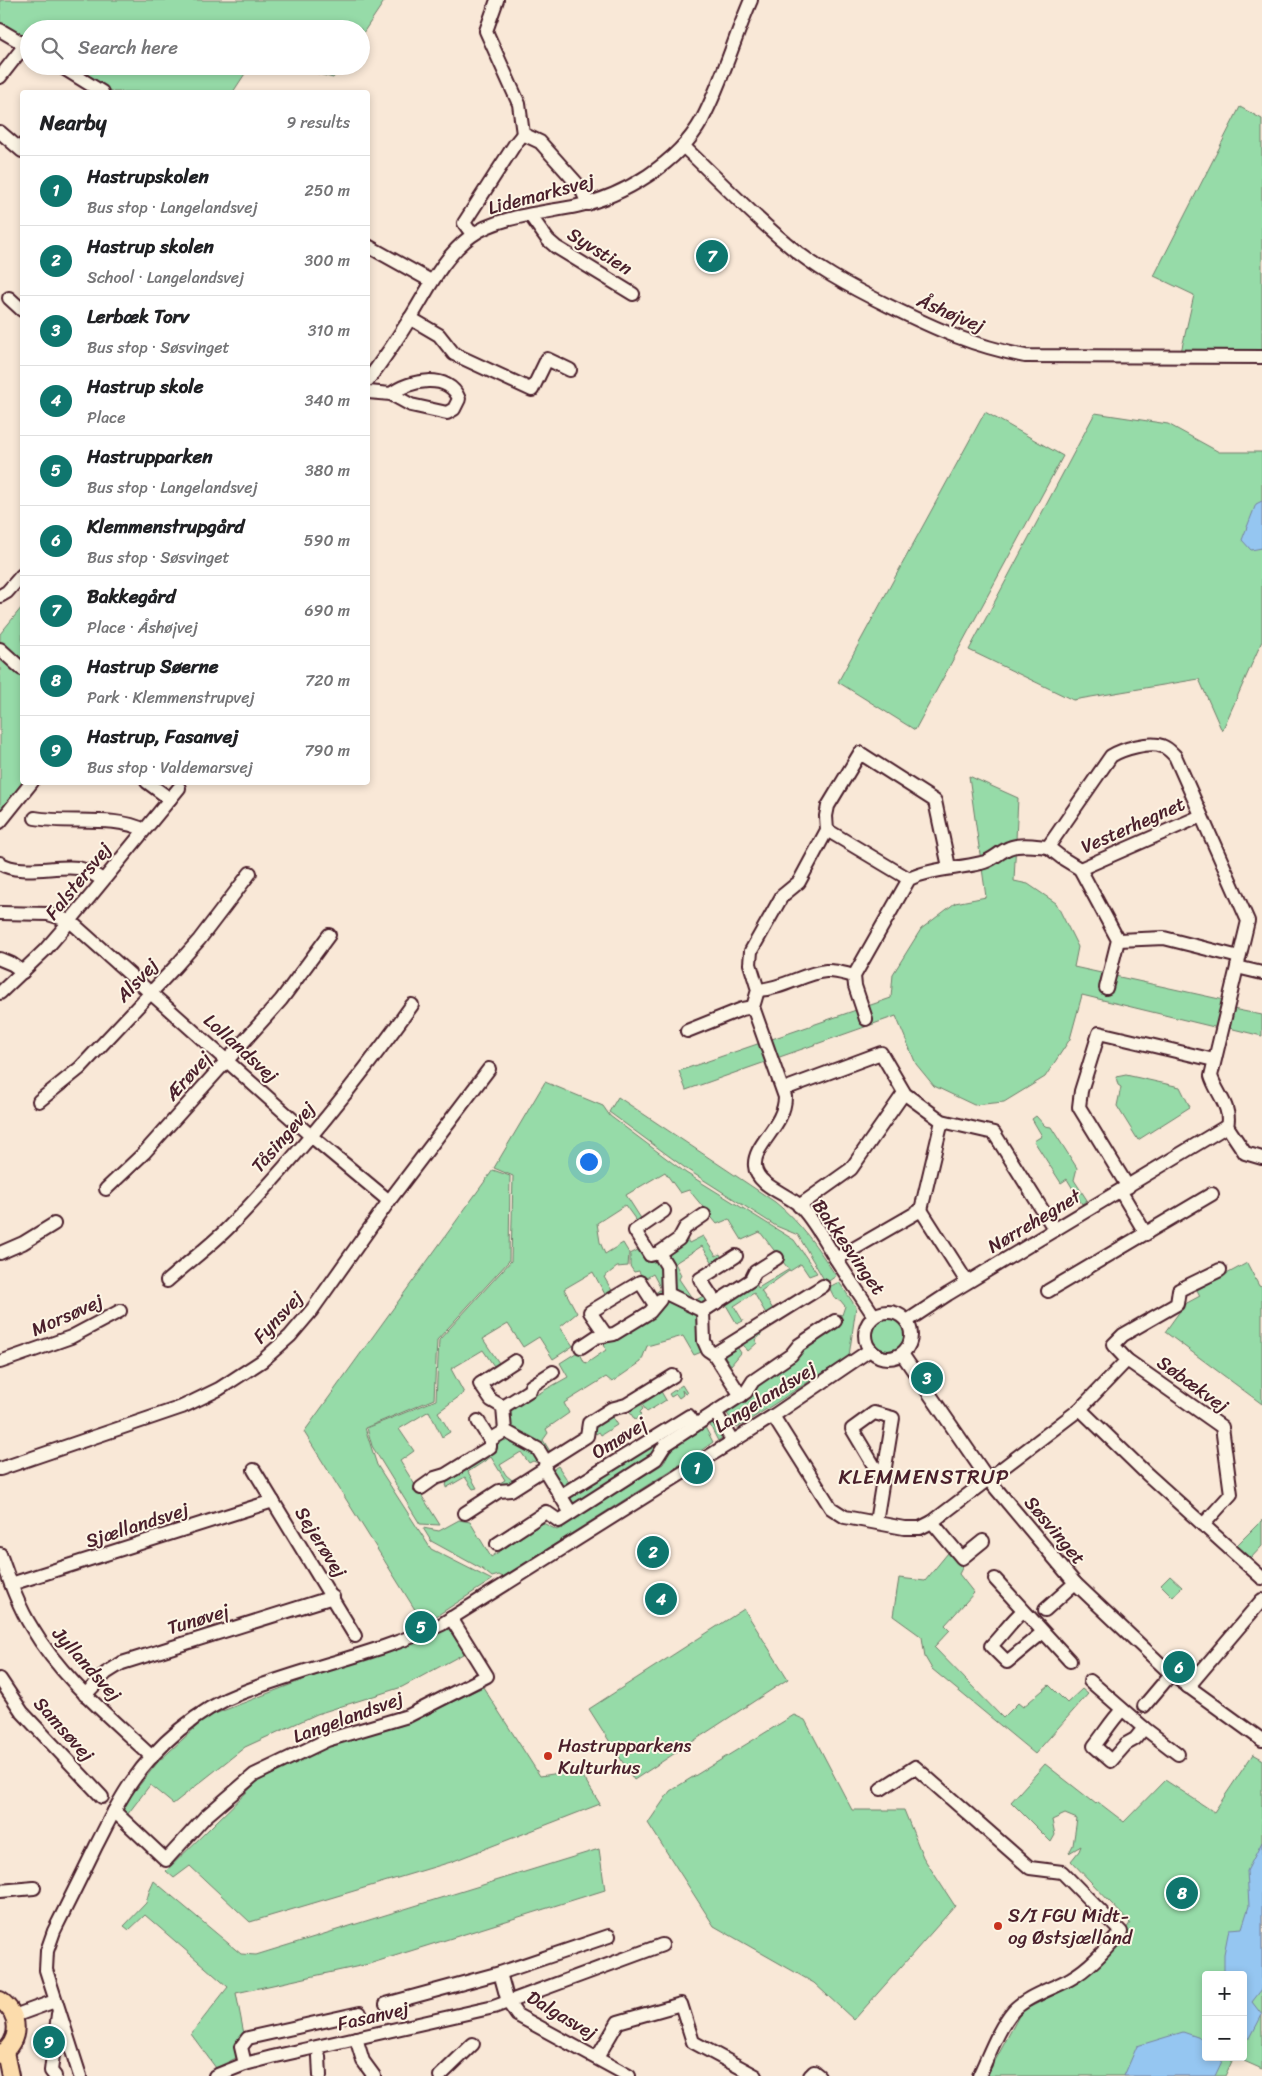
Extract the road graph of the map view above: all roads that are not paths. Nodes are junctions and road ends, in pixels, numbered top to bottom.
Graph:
1 (497, 0) edge
2 (750, 0) edge
3 (0, 30) edge
4 (20, 42) edge
5 (20, 54) edge
6 (75, 75) edge
7 (0, 77) edge
8 (99, 90) edge
9 (0, 132) edge
10 (523, 134) junction
11 (683, 146) junction
12 (20, 149) edge
13 (588, 204) junction
14 (530, 215) junction
15 (472, 234) junction
16 (370, 247) edge
17 (431, 282) junction
18 (633, 294) dead end
19 (9, 298) dead end
20 (20, 308) edge
21 (410, 318) junction
22 (1262, 357) edge
23 (570, 370) dead end
24 (370, 377) edge
25 (370, 392) edge
26 (392, 394) junction
27 (20, 577) edge
28 (0, 596) edge
29 (0, 650) edge
30 (20, 667) edge
31 (30, 785) edge
32 (151, 785) edge
33 (179, 788) dead end
34 (170, 798) junction
35 (1201, 816) junction
36 (35, 818) dead end
37 (0, 822) edge
38 (144, 830) junction
39 (827, 830) junction
40 (1048, 847) junction
41 (0, 863) edge
42 (950, 867) junction
43 (1080, 868) junction
44 (250, 872) dead end
45 (909, 879) junction
46 (103, 880) junction
47 (0, 913) edge
48 (70, 921) junction
49 (329, 934) dead end
50 (1118, 940) junction
51 (0, 959) edge
52 (1238, 962) junction
53 (24, 972) junction
54 (1262, 973) edge
55 (854, 976) junction
56 (1106, 988) dead end
57 (758, 990) junction
58 (151, 992) junction
59 (0, 993) edge
60 (412, 1005) dead end
61 (753, 1007) junction
62 (866, 1019) dead end
63 (687, 1031) dead end
64 (1214, 1060) junction
65 (227, 1062) junction
66 (489, 1069) dead end
67 (784, 1089) junction
68 (904, 1093) junction
69 (40, 1101) dead end
70 (942, 1121) junction
71 (1227, 1126) junction
72 (311, 1136) junction
73 (1262, 1158) edge
74 (106, 1190) dead end
75 (1124, 1190) junction
76 (1212, 1194) dead end
77 (389, 1201) junction
78 (799, 1206) junction
79 (921, 1210) junction
80 (664, 1211) dead end
81 (704, 1215) dead end
82 (54, 1224) dead end
83 (1055, 1230) junction
84 (1146, 1234) junction
85 (0, 1253) edge
86 (659, 1253) junction
87 (736, 1256) dead end
88 (777, 1258) dead end
89 (836, 1259) junction
90 (1220, 1270) dead end
91 (167, 1281) dead end
92 (967, 1282) junction
93 (822, 1286) dead end
94 (1048, 1291) dead end
95 (668, 1294) junction
96 (716, 1303) junction
97 (655, 1305) junction
98 (120, 1311) dead end
99 (703, 1311) junction
100 (874, 1316) junction
101 (835, 1321) dead end
102 (907, 1321) junction
103 (606, 1335) junction
104 (581, 1347) dead end
105 (870, 1350) junction
106 (714, 1354) junction
107 (902, 1354) junction
108 (1128, 1360) junction
109 (515, 1361) dead end
110 (0, 1362) edge
111 (553, 1372) dead end
112 (673, 1376) dead end
113 (740, 1396) junction
114 (503, 1407) junction
115 (1080, 1409) junction
116 (715, 1412) junction
117 (773, 1416) junction
118 (478, 1421) dead end
119 (694, 1425) junction
120 (505, 1431) junction
121 (490, 1440) junction
122 (732, 1440) junction
123 (545, 1466) junction
124 (0, 1469) edge
125 (254, 1470) dead end
126 (988, 1479) junction
127 (883, 1481) junction
128 (421, 1488) dead end
129 (560, 1496) junction
130 (273, 1501) junction
131 (465, 1513) dead end
132 (571, 1513) junction
133 (876, 1522) junction
134 (932, 1522) junction
135 (1203, 1525) junction
136 (983, 1541) dead end
137 (497, 1544) dead end
138 (0, 1554) edge
139 (1262, 1578) edge
140 (995, 1579) dead end
141 (1075, 1583) junction
142 (11, 1584) junction
143 (333, 1597) junction
144 (1261, 1602) edge
145 (1023, 1610) junction
146 (1045, 1610) dead end
147 (451, 1618) junction
148 (1043, 1632) junction
149 (355, 1636) dead end
150 (1070, 1661) dead end
151 (1171, 1674) junction
152 (1, 1681) edge
153 (1090, 1681) dead end
154 (1188, 1686) junction
155 (85, 1695) junction
156 (1144, 1706) dead end
157 (1122, 1710) junction
158 (1144, 1728) junction
159 (1262, 1740) edge
160 (1178, 1754) dead end
161 (152, 1757) junction
162 (881, 1789) dead end
163 (102, 1797) dead end
164 (114, 1811) junction
165 (34, 1888) dead end
166 (0, 1890) edge
167 (609, 1936) dead end
168 (662, 1945) dead end
169 (500, 1973) junction
170 (0, 2000) edge
171 (508, 2002) junction
172 (386, 2004) dead end
173 (57, 2007) junction
174 (360, 2013) dead end
175 (14, 2016) junction
176 (356, 2038) junction
177 (473, 2044) dead end
178 (2, 2053) edge
179 (320, 2056) dead end
180 (597, 2058) junction
181 (245, 2064) junction
182 (79, 2074) edge
183 (10, 2076) edge
184 (55, 2076) edge
185 (63, 2076) edge
186 (215, 2076) edge
187 (320, 2076) edge
188 (374, 2076) edge
189 (440, 2076) edge
190 (629, 2076) edge
191 (756, 2076) edge
192 (810, 2076) edge
193 (819, 2076) edge
194 (979, 2076) edge

1 - 10 street
2 - 11 street, Lidemarksvej
3 - 4 street
5 - 7 street
6 - 8 street
9 - 12 street
10 - 13 street
10 - 15 street
11 - 13 street, Lidemarksvej
11 - 22 street, Åshøjvej
13 - 14 street, Lidemarksvej
14 - 15 street, Lidemarksvej
14 - 18 street, Syvstien
15 - 17 street, Lidemarksvej
16 - 17 street
17 - 21 street, Lidemarksvej
19 - 20 street
21 - 23 street
21 - 24 street, Lidemarksvej
25 - 26 street
26 - 26 street
27 - 28 street
29 - 30 street
31 - 37 street
32 - 34 street
33 - 34 street, Falstersvej
34 - 38 street, Falstersvej
35 - 40 street, Vesterhegnet
35 - 43 street, Vesterhegnet
35 - 52 street, Vesterhegnet
36 - 38 street
38 - 46 street, Falstersvej
39 - 42 street
39 - 45 street
39 - 57 street
40 - 42 street
40 - 43 street
41 - 46 street
42 - 45 street
43 - 50 street
44 - 58 street, Alsvej
45 - 55 street
46 - 48 street, Falstersvej
47 - 48 street
48 - 53 street, Falstersvej
48 - 58 street, Lollandsvej
49 - 65 street, Ærøvej
50 - 52 street
50 - 56 street
51 - 53 street
52 - 54 street
52 - 64 street, Vesterhegnet
53 - 59 street, Falstersvej
55 - 57 street
55 - 62 street
57 - 61 street
58 - 65 street, Lollandsvej
58 - 69 street, Alsvej
60 - 72 street, Tåsingevej
61 - 63 street
61 - 67 street, Bakkesvinget
64 - 71 street, Vesterhegnet
64 - 75 street
65 - 72 street, Lollandsvej
65 - 74 street, Ærøvej
66 - 77 street, Fynsvej
67 - 68 street
67 - 78 street, Bakkesvinget
68 - 70 street
68 - 78 street
70 - 79 street
70 - 83 street
71 - 73 street
71 - 75 street, Nørrehegnet
72 - 77 street, Lollandsvej
72 - 91 street, Tåsingevej
75 - 83 street, Nørrehegnet
75 - 84 street
76 - 84 street
77 - 124 street, Fynsvej
78 - 89 street, Bakkesvinget
79 - 89 street
79 - 92 street
80 - 86 street
81 - 86 street
82 - 85 street
83 - 92 street, Nørrehegnet
84 - 94 street
86 - 95 street
87 - 96 street
88 - 96 street
89 - 100 street, Bakkesvinget
90 - 108 street, Søbækvej
92 - 102 street, Nørrehegnet
93 - 106 street
95 - 97 street
95 - 99 street
96 - 99 street
97 - 103 street
97 - 103 street
98 - 110 street, Morsøvej
99 - 106 street
100 - 102 street
100 - 105 street
101 - 113 street, Omøvej
102 - 107 street
103 - 104 street
105 - 107 street
105 - 117 street, Langelandsvej
106 - 113 street
107 - 126 street, Søsvinget
108 - 115 street, Søbækvej
108 - 135 street, Søbækvej
109 - 114 street
111 - 114 street
112 - 123 street, Omøvej
113 - 116 street, Omøvej
114 - 120 street
115 - 126 street, Søbækvej
115 - 135 street
116 - 119 street, Omøvej
116 - 122 street
117 - 122 street, Langelandsvej
117 - 133 street
118 - 121 street
119 - 129 street, Omøvej
119 - 132 street, Omøvej
120 - 121 street
120 - 123 street
121 - 128 street
122 - 147 street, Langelandsvej
123 - 129 street
123 - 131 street, Omøvej
125 - 130 street, Sejerøvej
126 - 134 street, Søbækvej
126 - 141 street, Søsvinget
127 - 127 street
127 - 133 street
129 - 132 street
130 - 142 street, Sjællandsvej
130 - 143 street, Sejerøvej
132 - 137 street, Omøvej
133 - 134 street
134 - 136 street
135 - 139 street
138 - 142 street, Jyllandsvej
140 - 145 street
141 - 146 street, Søsvinget
141 - 151 street, Søsvinget
142 - 155 street, Jyllandsvej
143 - 149 street, Sejerøvej
143 - 155 street, Tunøvej
144 - 154 street
145 - 148 street
145 - 148 street
147 - 161 street, Langelandsvej
147 - 164 street, Langelandsvej
148 - 150 street
151 - 154 street, Søsvinget
151 - 156 street
152 - 163 street, Samsøvej
153 - 157 street
154 - 159 street, Søsvinget
155 - 161 street, Jyllandsvej
157 - 158 street
157 - 158 street
158 - 160 street
161 - 164 street, Langelandsvej
162 - 194 street
164 - 173 street, Langelandsvej
165 - 166 street
167 - 169 street, Fasanvej
168 - 171 street, Fasanvej
169 - 171 street
169 - 172 street, Fasanvej
170 - 175 main road
171 - 176 street, Fasanvej
171 - 180 street, Dalgasvej
173 - 175 street
173 - 182 street, Langelandsvej
173 - 184 street
174 - 181 street, Fasanvej
175 - 178 main road
176 - 181 street, Fasanvej
176 - 188 street
177 - 189 street
178 - 183 main road
179 - 187 street
180 - 190 street, Dalgasvej
180 - 191 street, Dalgasvej
181 - 186 street, Fasanvej
182 - 185 street
192 - 193 street

